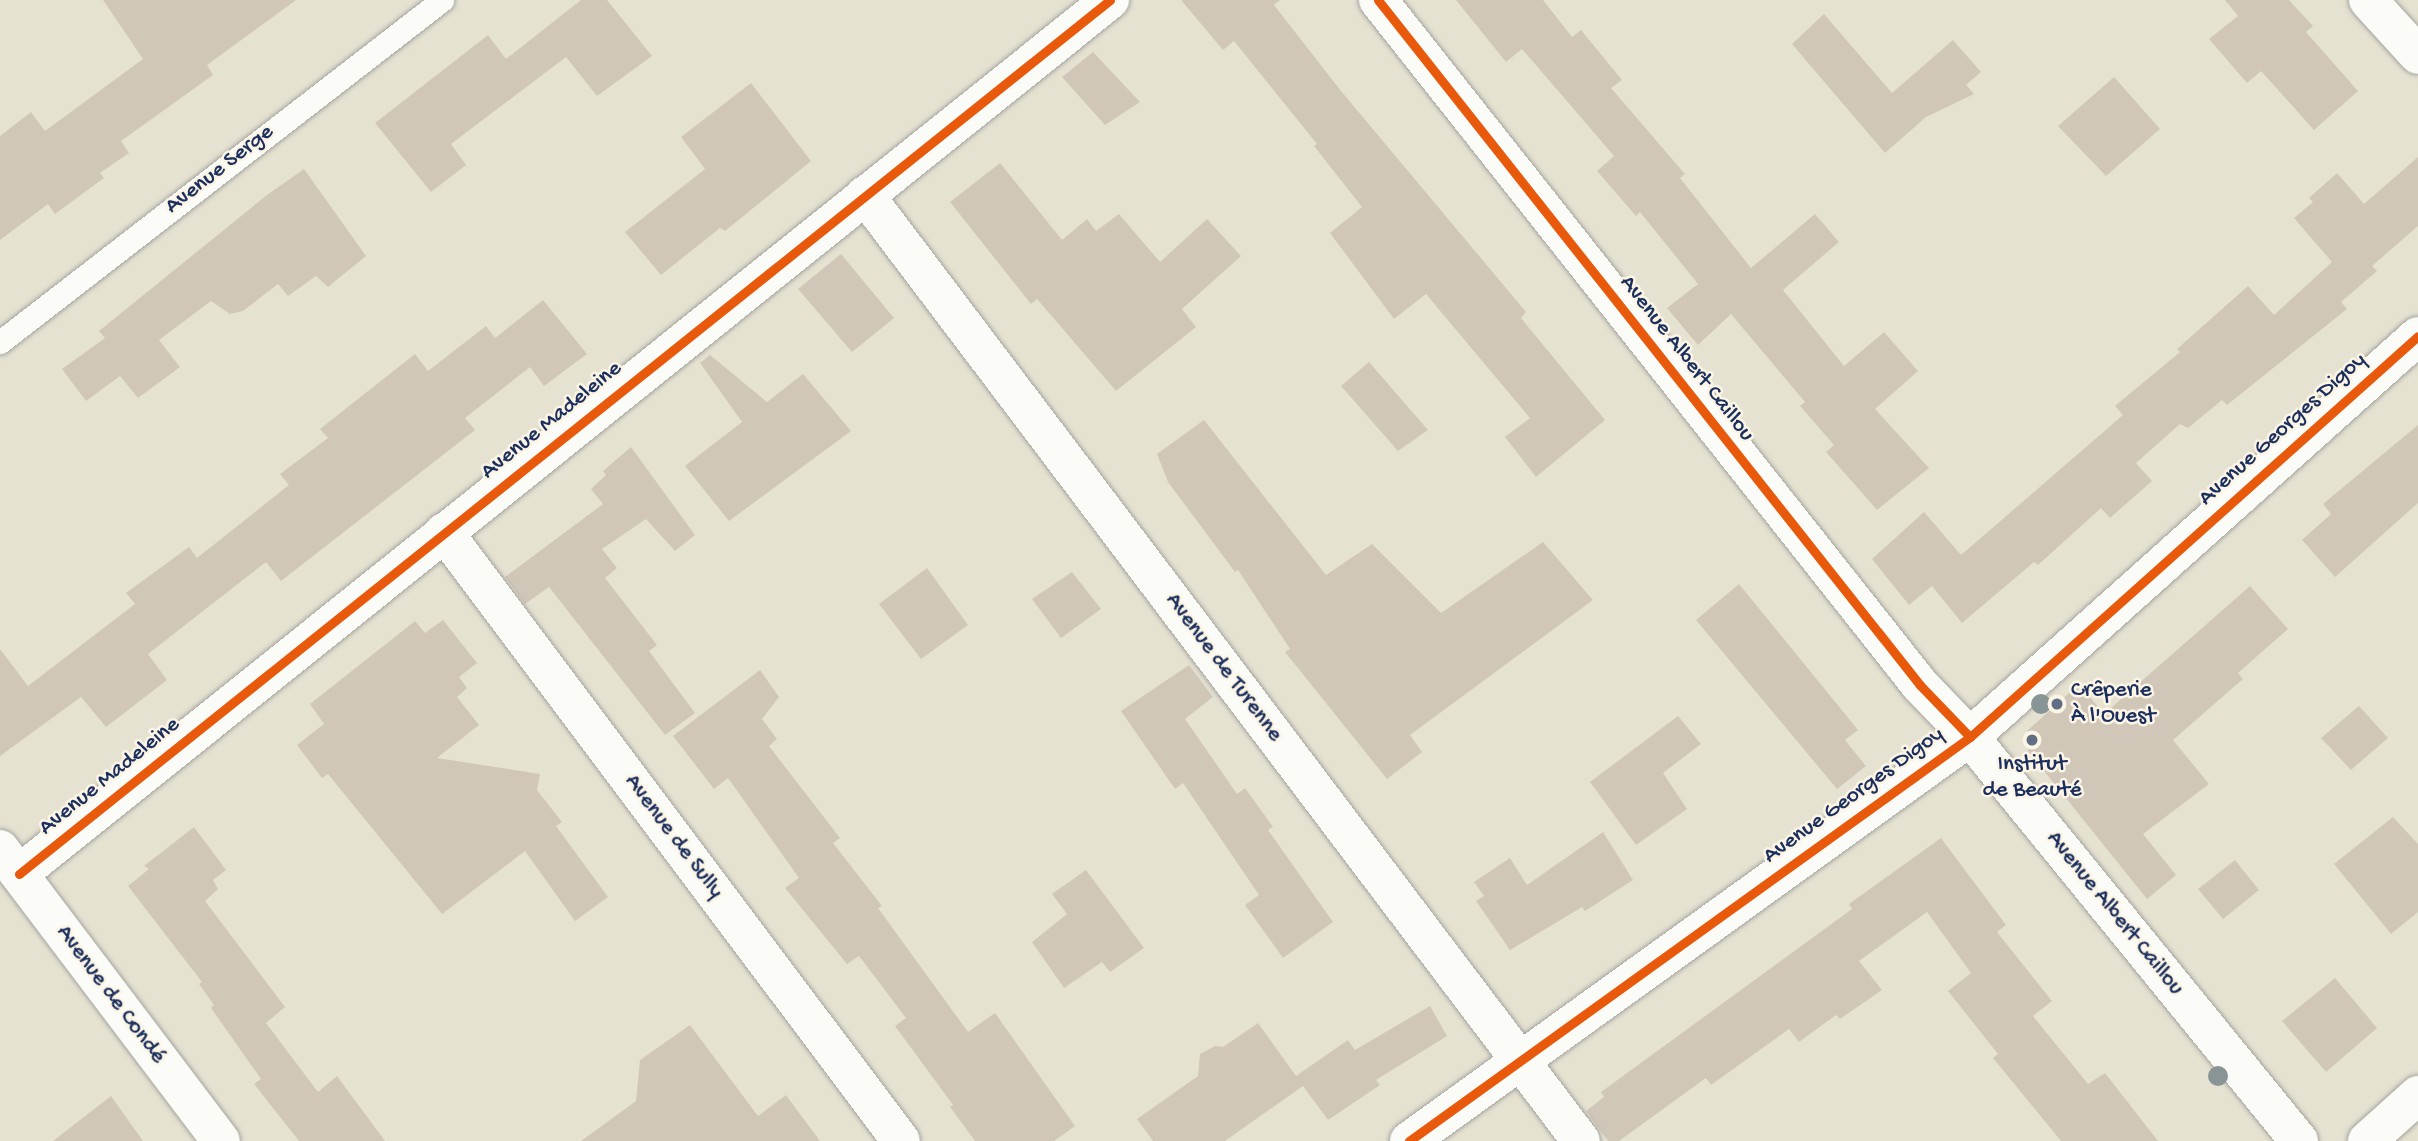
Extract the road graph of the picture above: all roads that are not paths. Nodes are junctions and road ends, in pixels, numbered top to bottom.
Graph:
1 (442, 0) edge
2 (1110, 0) edge
3 (1378, 0) edge
4 (2368, 0) edge
5 (2418, 55) edge
6 (865, 194) junction
7 (2418, 336) edge
8 (0, 342) edge
9 (444, 532) junction
10 (1970, 737) junction
11 (9, 862) edge
12 (1520, 1061) junction
13 (2418, 1095) edge
14 (221, 1141) edge
15 (901, 1141) edge
16 (1409, 1141) edge
17 (1581, 1141) edge
18 (2299, 1141) edge
19 (2367, 1141) edge

1 - 8 lane, Avenue Serge
2 - 6 street, Avenue Madeleine
3 - 10 street, Avenue Albert Caillou
4 - 5 street
6 - 9 street, Avenue Madeleine
6 - 12 street, Avenue de Turenne
7 - 10 street, Avenue Georges Digoy
9 - 11 street, Avenue Madeleine
9 - 15 street, Avenue de Sully
10 - 12 street, Avenue Georges Digoy
10 - 18 street, Avenue Albert Caillou
11 - 14 street, Avenue de Condé
12 - 16 street, Avenue Georges Digoy
12 - 17 street, Avenue de Turenne
13 - 19 street

